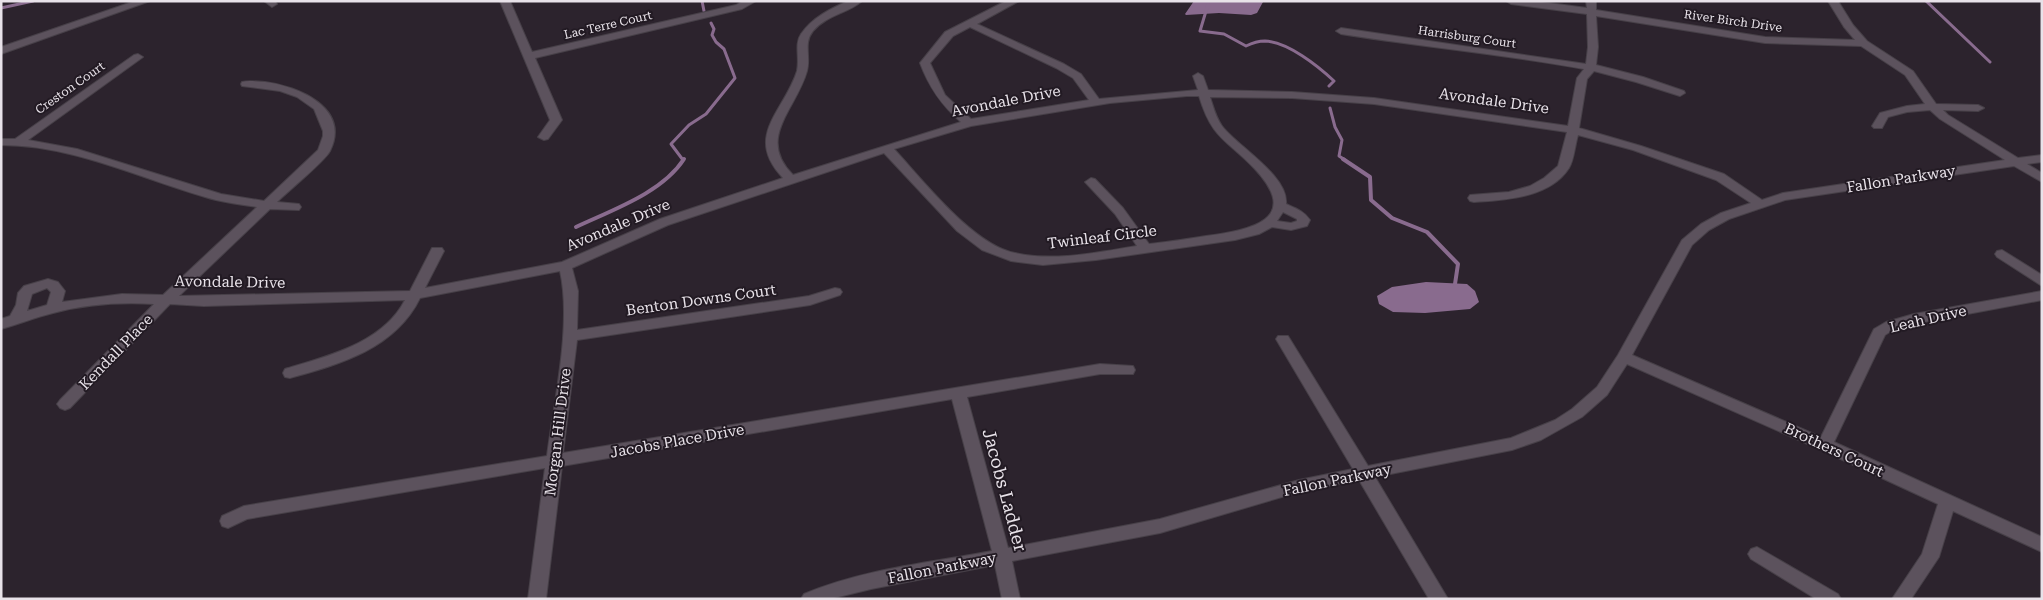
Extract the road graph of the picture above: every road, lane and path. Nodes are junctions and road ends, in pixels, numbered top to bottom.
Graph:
1 (145, 1) edge
2 (505, 1) edge
3 (751, 1) edge
4 (857, 1) edge
5 (1014, 1) edge
6 (1511, 1) edge
7 (1833, 1) edge
8 (1591, 7) edge
9 (968, 23) junction
10 (797, 25) dead end
11 (811, 27) junction
12 (1341, 32) dead end
13 (1863, 43) junction
14 (1, 51) edge
15 (529, 56) junction
16 (138, 57) dead end
17 (1590, 69) junction
18 (1198, 76) dead end
19 (246, 84) dead end
20 (1205, 92) junction
21 (1680, 93) dead end
22 (1096, 102) junction
23 (1933, 107) junction
24 (1978, 108) dead end
25 (969, 123) junction
26 (1878, 126) dead end
27 (1574, 130) junction
28 (544, 137) dead end
29 (1, 142) edge
30 (18, 142) junction
31 (886, 148) junction
32 (2042, 158) edge
33 (2020, 165) junction
34 (2042, 165) edge
35 (2042, 178) edge
36 (791, 180) junction
37 (1091, 182) dead end
38 (1474, 198) dead end
39 (267, 205) junction
40 (1279, 205) junction
41 (1762, 205) junction
42 (295, 206) dead end
43 (1270, 223) junction
44 (1146, 249) junction
45 (437, 251) dead end
46 (2002, 254) dead end
47 (565, 266) junction
48 (2042, 282) edge
49 (835, 292) dead end
50 (414, 295) junction
51 (2042, 295) edge
52 (167, 299) junction
53 (53, 308) junction
54 (15, 320) junction
55 (1, 324) edge
56 (570, 336) junction
57 (1283, 339) dead end
58 (1624, 357) junction
59 (1128, 370) dead end
60 (290, 373) dead end
61 (958, 392) junction
62 (65, 404) dead end
63 (1825, 444) junction
64 (553, 462) junction
65 (1364, 474) junction
66 (1947, 502) junction
67 (228, 521) dead end
68 (2042, 546) edge
69 (1757, 554) dead end
70 (1002, 557) junction
71 (538, 599) edge
72 (810, 599) edge
73 (1011, 599) edge
74 (1439, 599) edge
75 (1832, 599) edge
76 (1901, 599) edge

1 - 14 street
2 - 15 street
3 - 15 street, Lac Terre Court
4 - 11 street
5 - 9 street
6 - 8 street, River Birch Drive
7 - 13 street
8 - 13 street, River Birch Drive
8 - 17 street
9 - 22 street
9 - 25 street
10 - 11 street
11 - 36 street
12 - 17 street, Harrisburg Court
13 - 23 street
15 - 28 street
16 - 30 street, Creston Court
17 - 21 street, Harrisburg Court
17 - 27 street
18 - 20 street
19 - 39 street, Avondale Drive
20 - 22 street, Avondale Drive
20 - 27 street, Avondale Drive
20 - 40 street
22 - 25 street, Avondale Drive
23 - 24 street
23 - 26 street
23 - 33 street
25 - 31 street, Avondale Drive
27 - 38 street
27 - 41 street, Avondale Drive
29 - 30 street
30 - 39 street
31 - 36 street, Avondale Drive
31 - 44 street, Twinleaf Circle
32 - 33 street, Fallon Parkway
33 - 34 street, Fallon Parkway
33 - 35 street
33 - 41 street, Fallon Parkway
36 - 47 street, Avondale Drive
37 - 44 street
39 - 42 street
39 - 52 street, Avondale Drive
40 - 43 street
40 - 43 street
41 - 58 street, Fallon Parkway
43 - 44 street, Twinleaf Circle
45 - 50 street
46 - 48 street
47 - 50 street, Avondale Drive
47 - 56 street, Morgan Hill Drive
49 - 56 street, Benton Downs Court
50 - 52 street, Avondale Drive
50 - 60 street
51 - 63 street, Leah Drive
52 - 53 street
52 - 62 street, Kendall Place
53 - 54 street
53 - 54 street
54 - 55 street
56 - 64 street, Morgan Hill Drive
57 - 65 street
58 - 63 street, Brothers Court
58 - 65 street, Fallon Parkway
59 - 61 street, Jacobs Place Drive
61 - 64 street, Jacobs Place Drive
61 - 70 street, Jacobs Ladder
63 - 66 street, Brothers Court
64 - 67 street, Jacobs Place Drive
64 - 71 street, Morgan Hill Drive
65 - 70 street, Fallon Parkway
65 - 74 street
66 - 68 street, Brothers Court
66 - 76 street
69 - 75 street
70 - 72 street, Fallon Parkway
70 - 73 street, Jacobs Ladder

